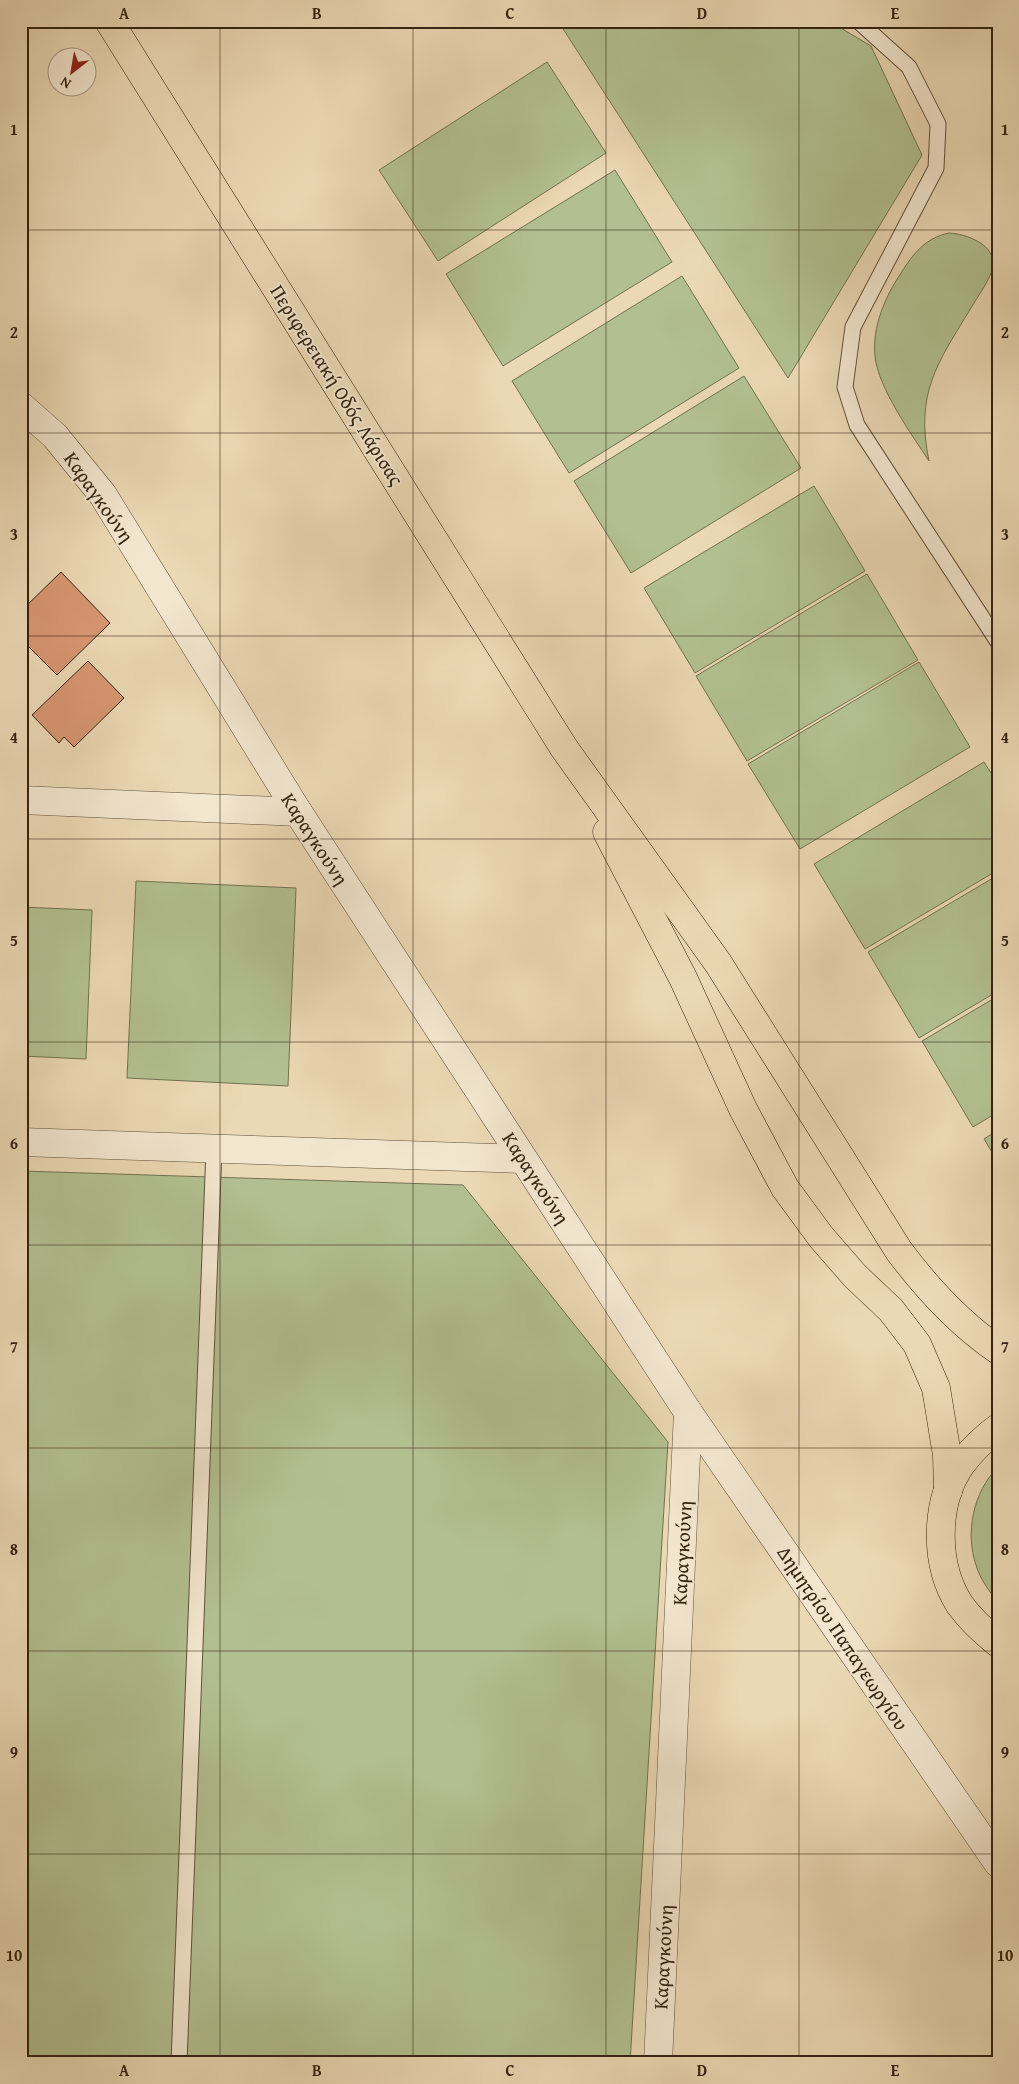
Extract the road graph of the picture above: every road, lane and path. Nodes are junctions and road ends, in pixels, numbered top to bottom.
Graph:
1 (109, 21) edge
2 (858, 21) edge
3 (23, 409) edge
4 (998, 642) edge
5 (564, 748) junction
6 (21, 800) edge
7 (298, 812) junction
8 (21, 1142) edge
9 (214, 1149) junction
10 (523, 1159) junction
11 (998, 1350) edge
12 (688, 1412) junction
13 (998, 1428) edge
14 (948, 1491) junction
15 (998, 1643) edge
16 (998, 1863) edge
17 (179, 2063) edge
18 (658, 2063) edge

1 - 5 highway, Περιφερειακή Οδός Λάρισας
2 - 4 lane
3 - 7 street, Καραγκούνη
5 - 11 highway
5 - 14 highway
6 - 7 street
7 - 10 street, Καραγκούνη
8 - 9 street
9 - 10 street
9 - 17 lane
10 - 12 street, Καραγκούνη
12 - 16 street, Δημητρίου Παπαγεωργίου
12 - 18 street, Καραγκούνη
13 - 14 highway
14 - 15 highway

